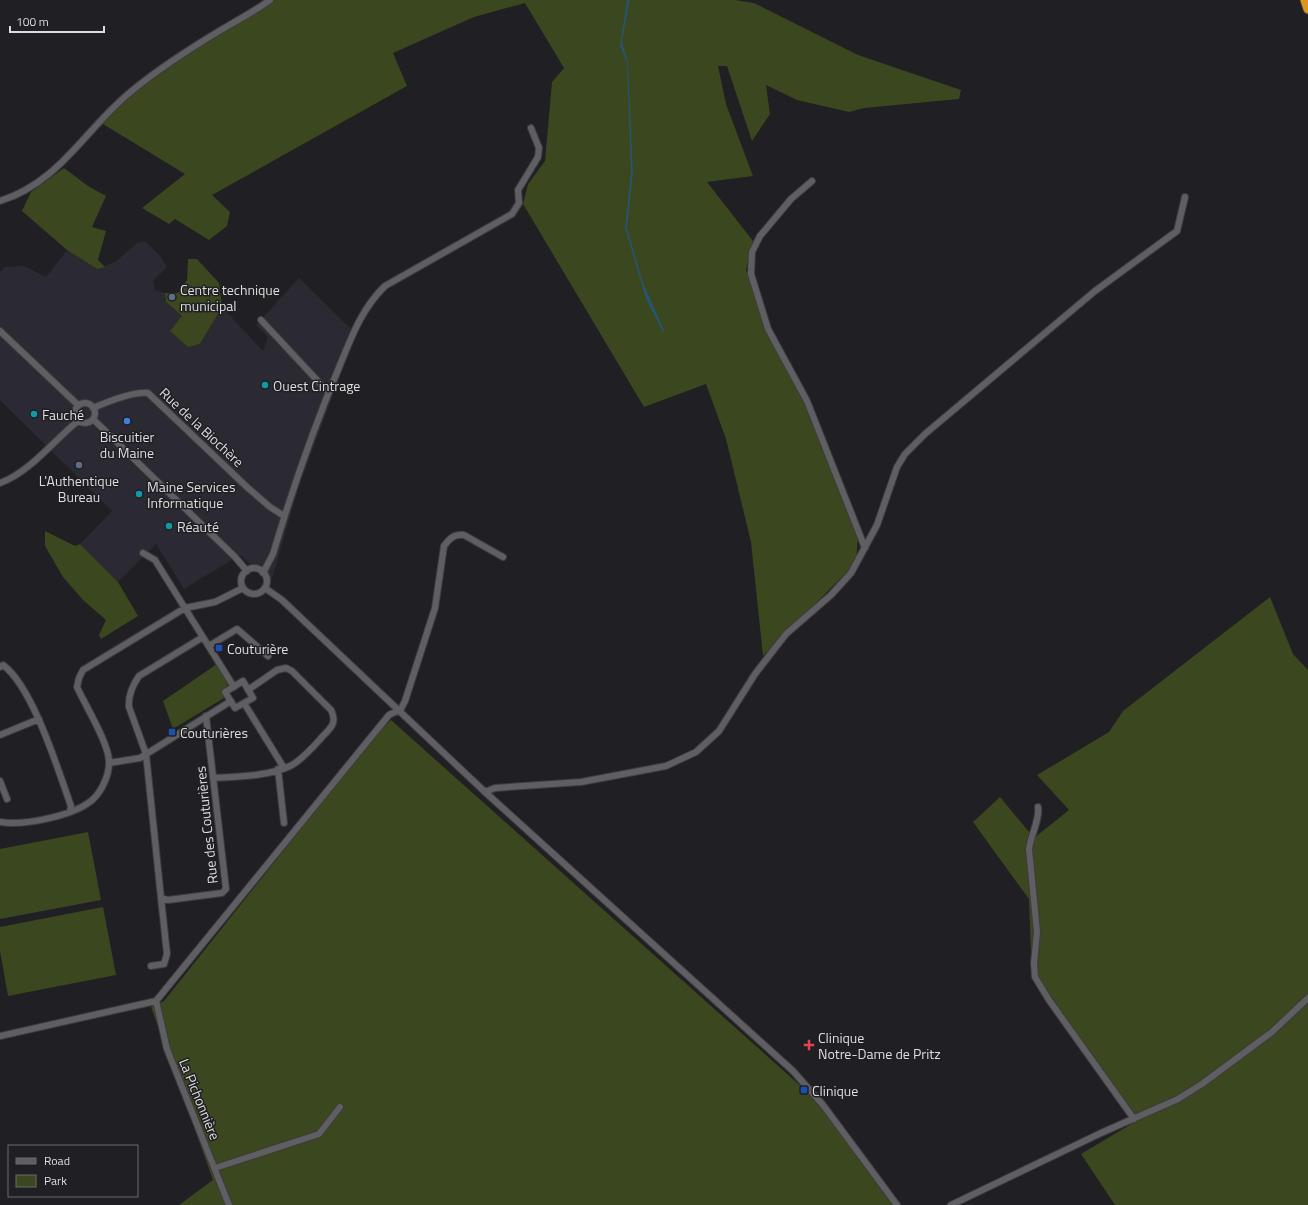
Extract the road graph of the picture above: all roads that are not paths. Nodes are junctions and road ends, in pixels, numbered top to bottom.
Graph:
1 (270, 0) edge
2 (1305, 0) edge
3 (1308, 9) edge
4 (531, 128) dead end
5 (812, 181) dead end
6 (1185, 197) dead end
7 (0, 202) edge
8 (261, 320) dead end
9 (0, 331) edge
10 (328, 392) junction
11 (78, 405) junction
12 (93, 408) junction
13 (93, 419) junction
14 (78, 421) junction
15 (0, 483) edge
16 (284, 516) junction
17 (865, 548) junction
18 (143, 553) dead end
19 (502, 557) dead end
20 (247, 571) junction
21 (263, 573) junction
22 (243, 588) junction
23 (265, 588) junction
24 (185, 608) junction
25 (203, 637) junction
26 (209, 646) junction
27 (268, 656) dead end
28 (0, 667) edge
29 (234, 686) junction
30 (248, 690) junction
31 (231, 701) junction
32 (244, 703) junction
33 (398, 710) junction
34 (206, 716) junction
35 (39, 720) junction
36 (0, 735) edge
37 (146, 754) junction
38 (109, 763) junction
39 (281, 769) junction
40 (213, 778) junction
41 (0, 781) edge
42 (485, 792) junction
43 (7, 799) dead end
44 (1038, 807) dead end
45 (70, 811) junction
46 (0, 822) edge
47 (284, 824) dead end
48 (161, 898) junction
49 (151, 966) dead end
50 (1308, 998) edge
51 (156, 1001) junction
52 (0, 1036) edge
53 (340, 1107) dead end
54 (1134, 1119) junction
55 (214, 1168) junction
56 (229, 1205) edge
57 (897, 1205) edge
58 (951, 1205) edge

1 - 7 street
2 - 3 highway
4 - 10 street
5 - 17 street
6 - 17 street
8 - 10 street
9 - 11 street
10 - 16 street
11 - 12 street
11 - 14 street
12 - 13 street
12 - 16 street, Rue de la Biochère
13 - 14 street
13 - 20 street
14 - 15 street
16 - 21 street
17 - 42 street
18 - 24 street
19 - 33 street
20 - 21 street
20 - 22 street
21 - 23 street
22 - 23 street
22 - 24 street
23 - 33 street
24 - 25 street
24 - 38 street
25 - 26 street
25 - 37 street
26 - 27 street
26 - 29 street
28 - 35 street
29 - 30 street
29 - 31 street
30 - 32 street
30 - 39 street
31 - 32 street
31 - 34 street
32 - 39 street
33 - 42 street
33 - 51 street
34 - 37 street
34 - 40 street, Rue des Couturières
35 - 36 street
35 - 45 street
37 - 38 street
37 - 48 street
38 - 45 street
39 - 40 street
39 - 47 street
40 - 48 street, Rue des Couturières
41 - 43 street
42 - 57 street
44 - 54 street
45 - 46 street
48 - 49 street
50 - 54 street
51 - 52 street
51 - 55 street, La Pichonnière
53 - 55 street
54 - 58 street
55 - 56 street, La Pichonnière

